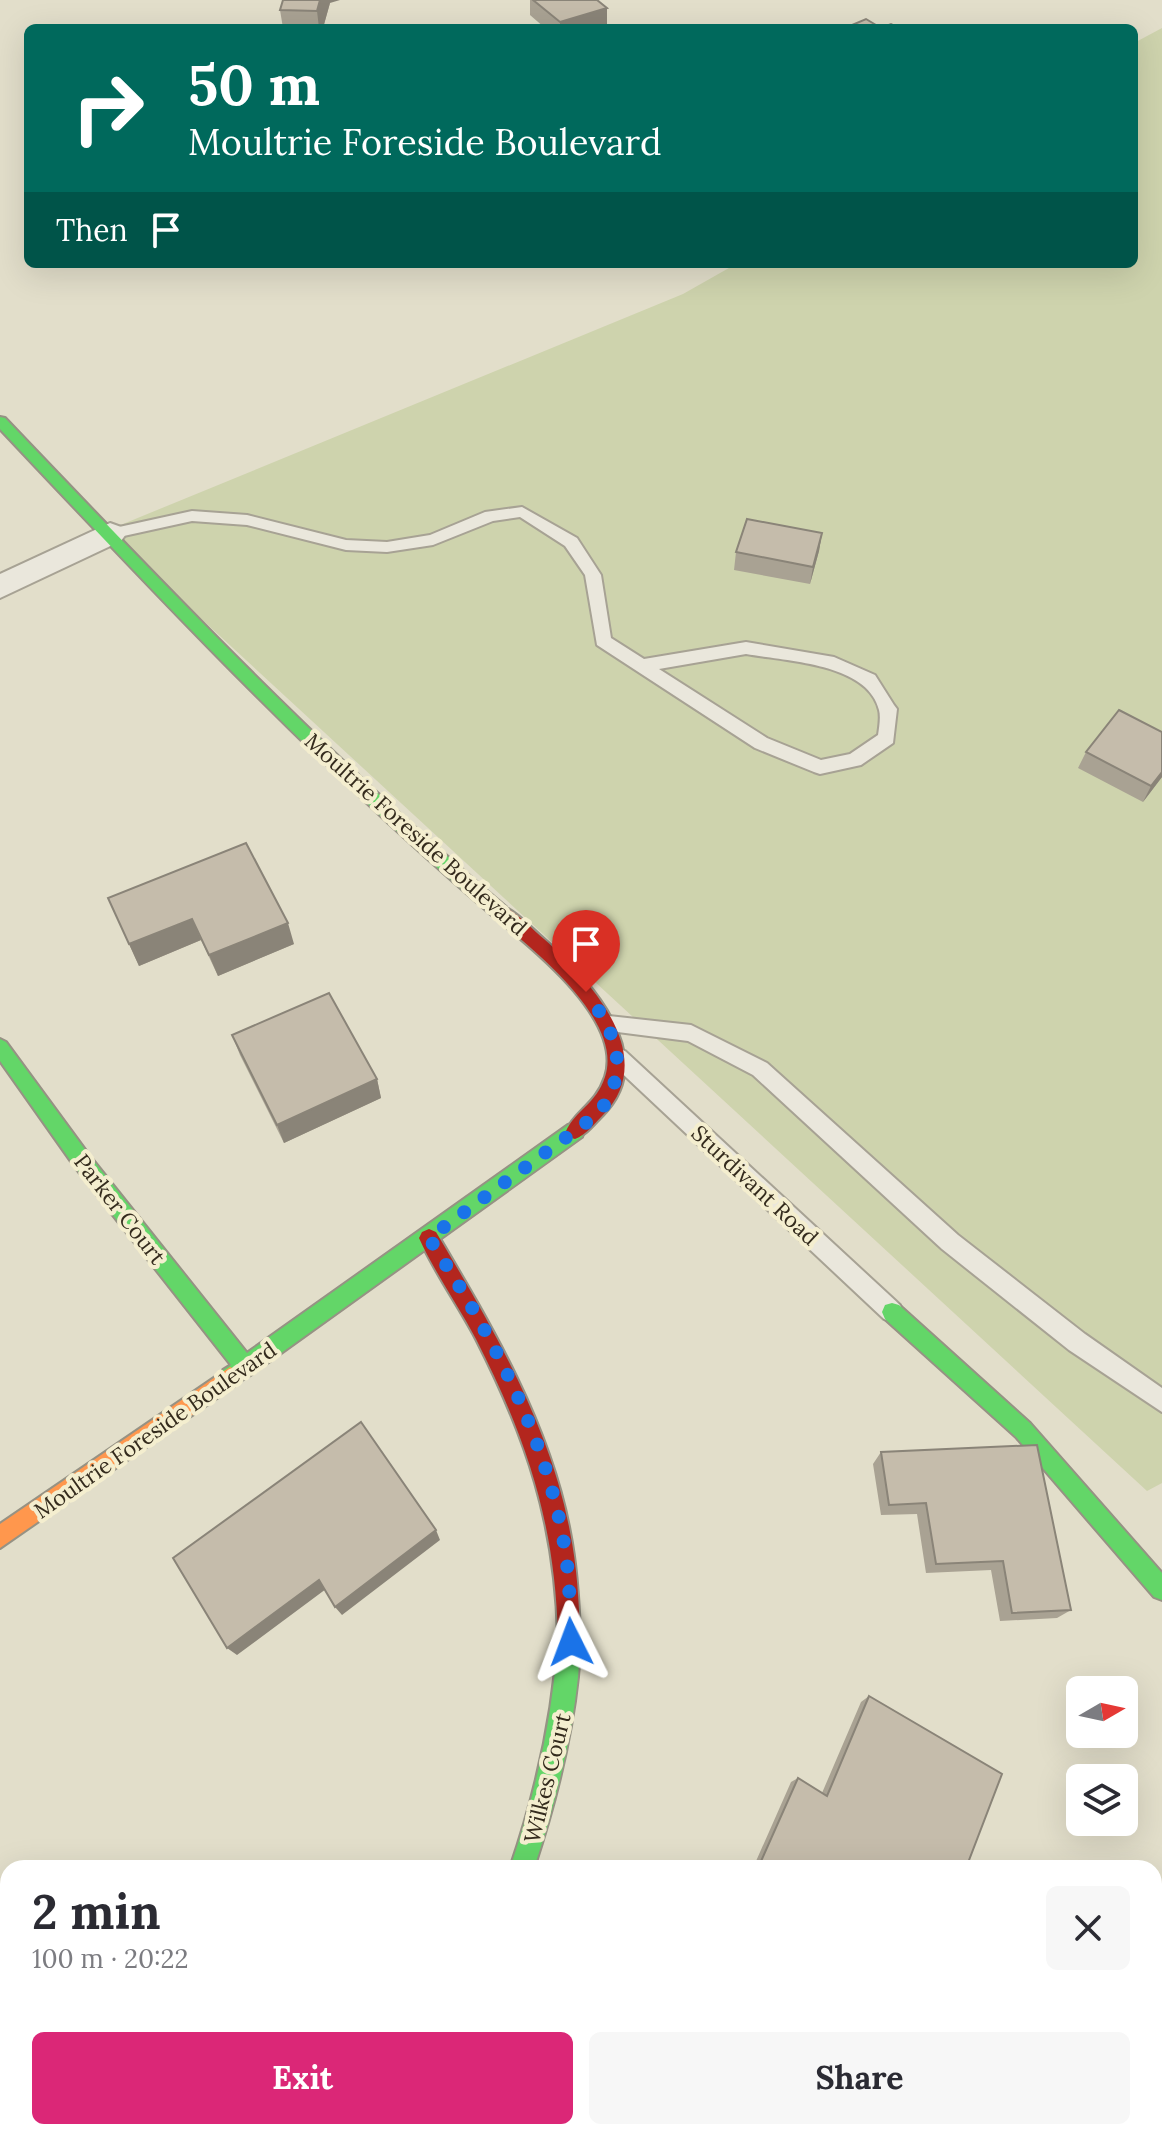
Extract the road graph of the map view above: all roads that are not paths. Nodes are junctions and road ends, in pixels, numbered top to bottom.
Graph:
1 (0, 421) edge
2 (110, 534) junction
3 (0, 587) edge
4 (645, 665) junction
5 (609, 1024) junction
6 (0, 1047) edge
7 (618, 1057) junction
8 (429, 1238) junction
9 (892, 1312) joint
10 (245, 1367) junction
11 (1162, 1401) edge
12 (0, 1537) edge
13 (1162, 1589) edge
14 (525, 1860) edge

1 - 2 street, Moultrie Foreside Boulevard
2 - 3 street
2 - 4 lane
2 - 5 street, Moultrie Foreside Boulevard
4 - 4 lane
5 - 7 street, Moultrie Foreside Boulevard
5 - 11 lane
6 - 10 street, Parker Court
7 - 8 street, Moultrie Foreside Boulevard
7 - 9 lane, Sturdivant Road
8 - 10 street, Moultrie Foreside Boulevard
8 - 14 street, Wilkes Court
9 - 13 street
10 - 12 street, Moultrie Foreside Boulevard

